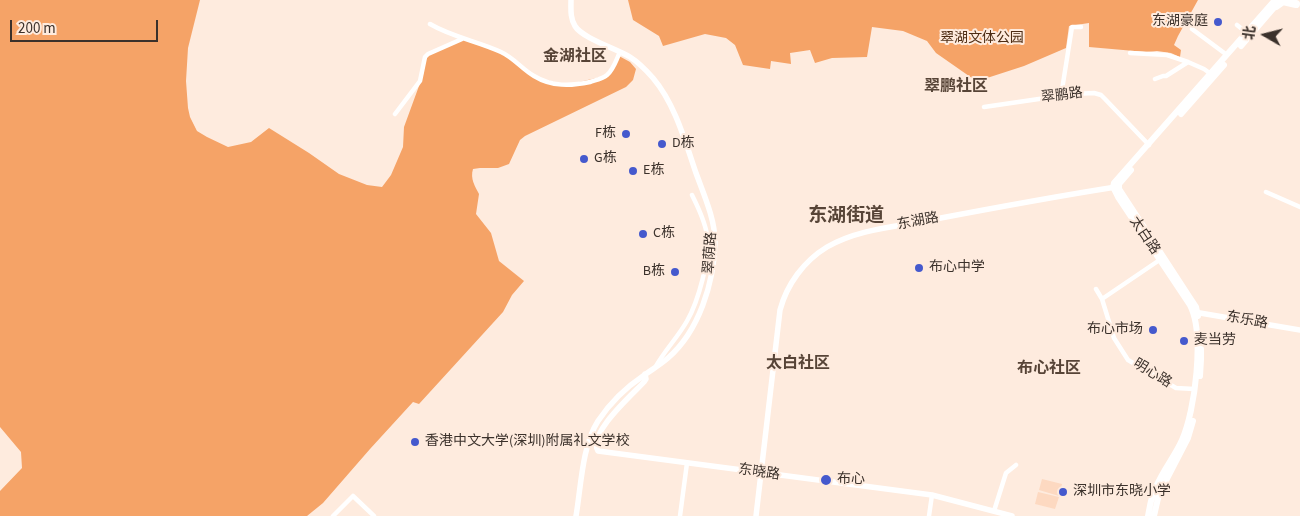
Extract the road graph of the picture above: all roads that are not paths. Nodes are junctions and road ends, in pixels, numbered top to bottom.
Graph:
1 (571, 0) edge
2 (1277, 2) edge
3 (1295, 2) edge
4 (430, 24) dead end
5 (1237, 25) dead end
6 (1081, 26) dead end
7 (1192, 29) dead end
8 (1248, 34) junction
9 (462, 39) junction
10 (620, 52) junction
11 (1130, 53) dead end
12 (1229, 56) junction
13 (1188, 62) junction
14 (1212, 76) junction
15 (1155, 79) dead end
16 (1061, 96) junction
17 (984, 107) dead end
18 (395, 114) dead end
19 (1149, 145) junction
20 (1116, 187) junction
21 (1266, 192) dead end
22 (692, 195) dead end
23 (1300, 207) edge
24 (1162, 258) junction
25 (1096, 289) dead end
26 (1102, 299) junction
27 (1195, 313) junction
28 (1300, 330) edge
29 (656, 367) junction
30 (645, 374) junction
31 (1194, 389) junction
32 (687, 463) junction
33 (1016, 465) dead end
34 (762, 473) junction
35 (932, 495) junction
36 (994, 512) junction
37 (333, 516) edge
38 (374, 516) edge
39 (576, 516) edge
40 (680, 516) edge
41 (756, 516) edge
42 (929, 516) edge
43 (1012, 516) edge
44 (1148, 516) edge
45 (1154, 516) edge

1 - 10 street, 翠荫路
2 - 3 main road
2 - 8 main road
4 - 9 street
5 - 8 street
6 - 16 street
7 - 12 street
8 - 12 main road
9 - 10 street
9 - 18 street
10 - 29 street, 翠荫路
11 - 13 street
12 - 14 main road
13 - 14 street
13 - 15 street
14 - 19 main road
14 - 20 main road
16 - 17 street, 翠鹏路
16 - 19 street, 翠鹏路
19 - 20 main road
20 - 24 main road, 太白路
20 - 34 street, 东湖路
21 - 23 street
22 - 29 street
24 - 26 street
24 - 27 main road, 太白路
25 - 26 street, 明心路
26 - 31 street, 明心路
27 - 28 street, 东乐路
27 - 31 main road, 太白路
27 - 45 main road, 太白路
29 - 30 street, 翠荫路
30 - 32 street, 东晓路
30 - 39 street, 翠荫路
31 - 44 main road, 太白路
32 - 34 street, 东晓路
32 - 40 street
33 - 36 street
34 - 35 street, 东晓路
34 - 41 street, 东湖路
35 - 36 street, 东晓路
35 - 42 street
36 - 43 street, 东晓路
37 - 38 street

